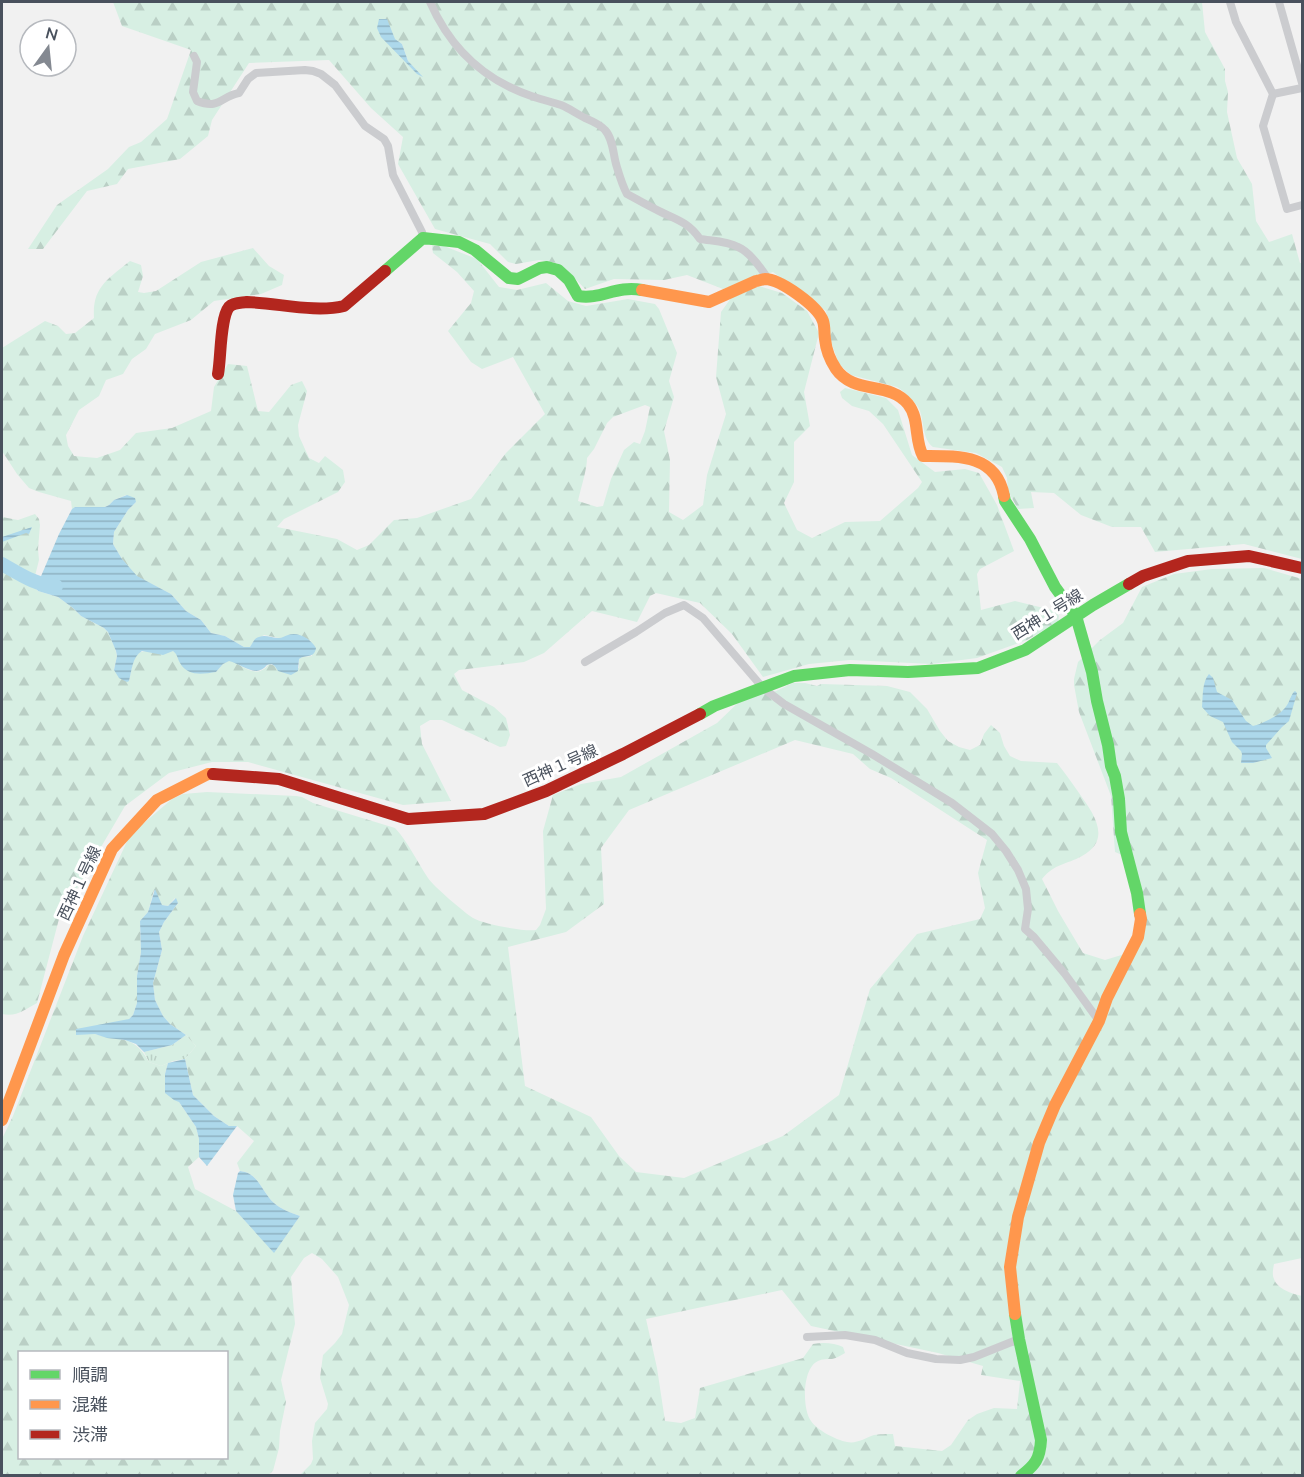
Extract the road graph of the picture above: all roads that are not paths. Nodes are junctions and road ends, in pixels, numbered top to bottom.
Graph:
1 (430, 2) edge
2 (1230, 2) edge
3 (1280, 2) edge
4 (194, 56) dead end
5 (1302, 85) edge
6 (1273, 94) junction
7 (1302, 205) edge
8 (423, 238) junction
9 (768, 279) junction
10 (218, 374) dead end
11 (1302, 568) edge
12 (1076, 616) junction
13 (585, 662) dead end
14 (763, 688) junction
15 (1099, 1021) junction
16 (2, 1120) edge
17 (807, 1336) dead end
18 (1019, 1339) junction
19 (1021, 1476) edge

1 - 9 street
2 - 6 street
3 - 5 street
4 - 8 street
5 - 6 street
6 - 7 street
8 - 9 street
8 - 10 street
9 - 12 street
11 - 12 street, 西神１号線
12 - 14 street, 西神１号線
12 - 15 street
13 - 14 street
14 - 15 street
14 - 16 street, 西神１号線
15 - 18 street
17 - 18 street
18 - 19 street

